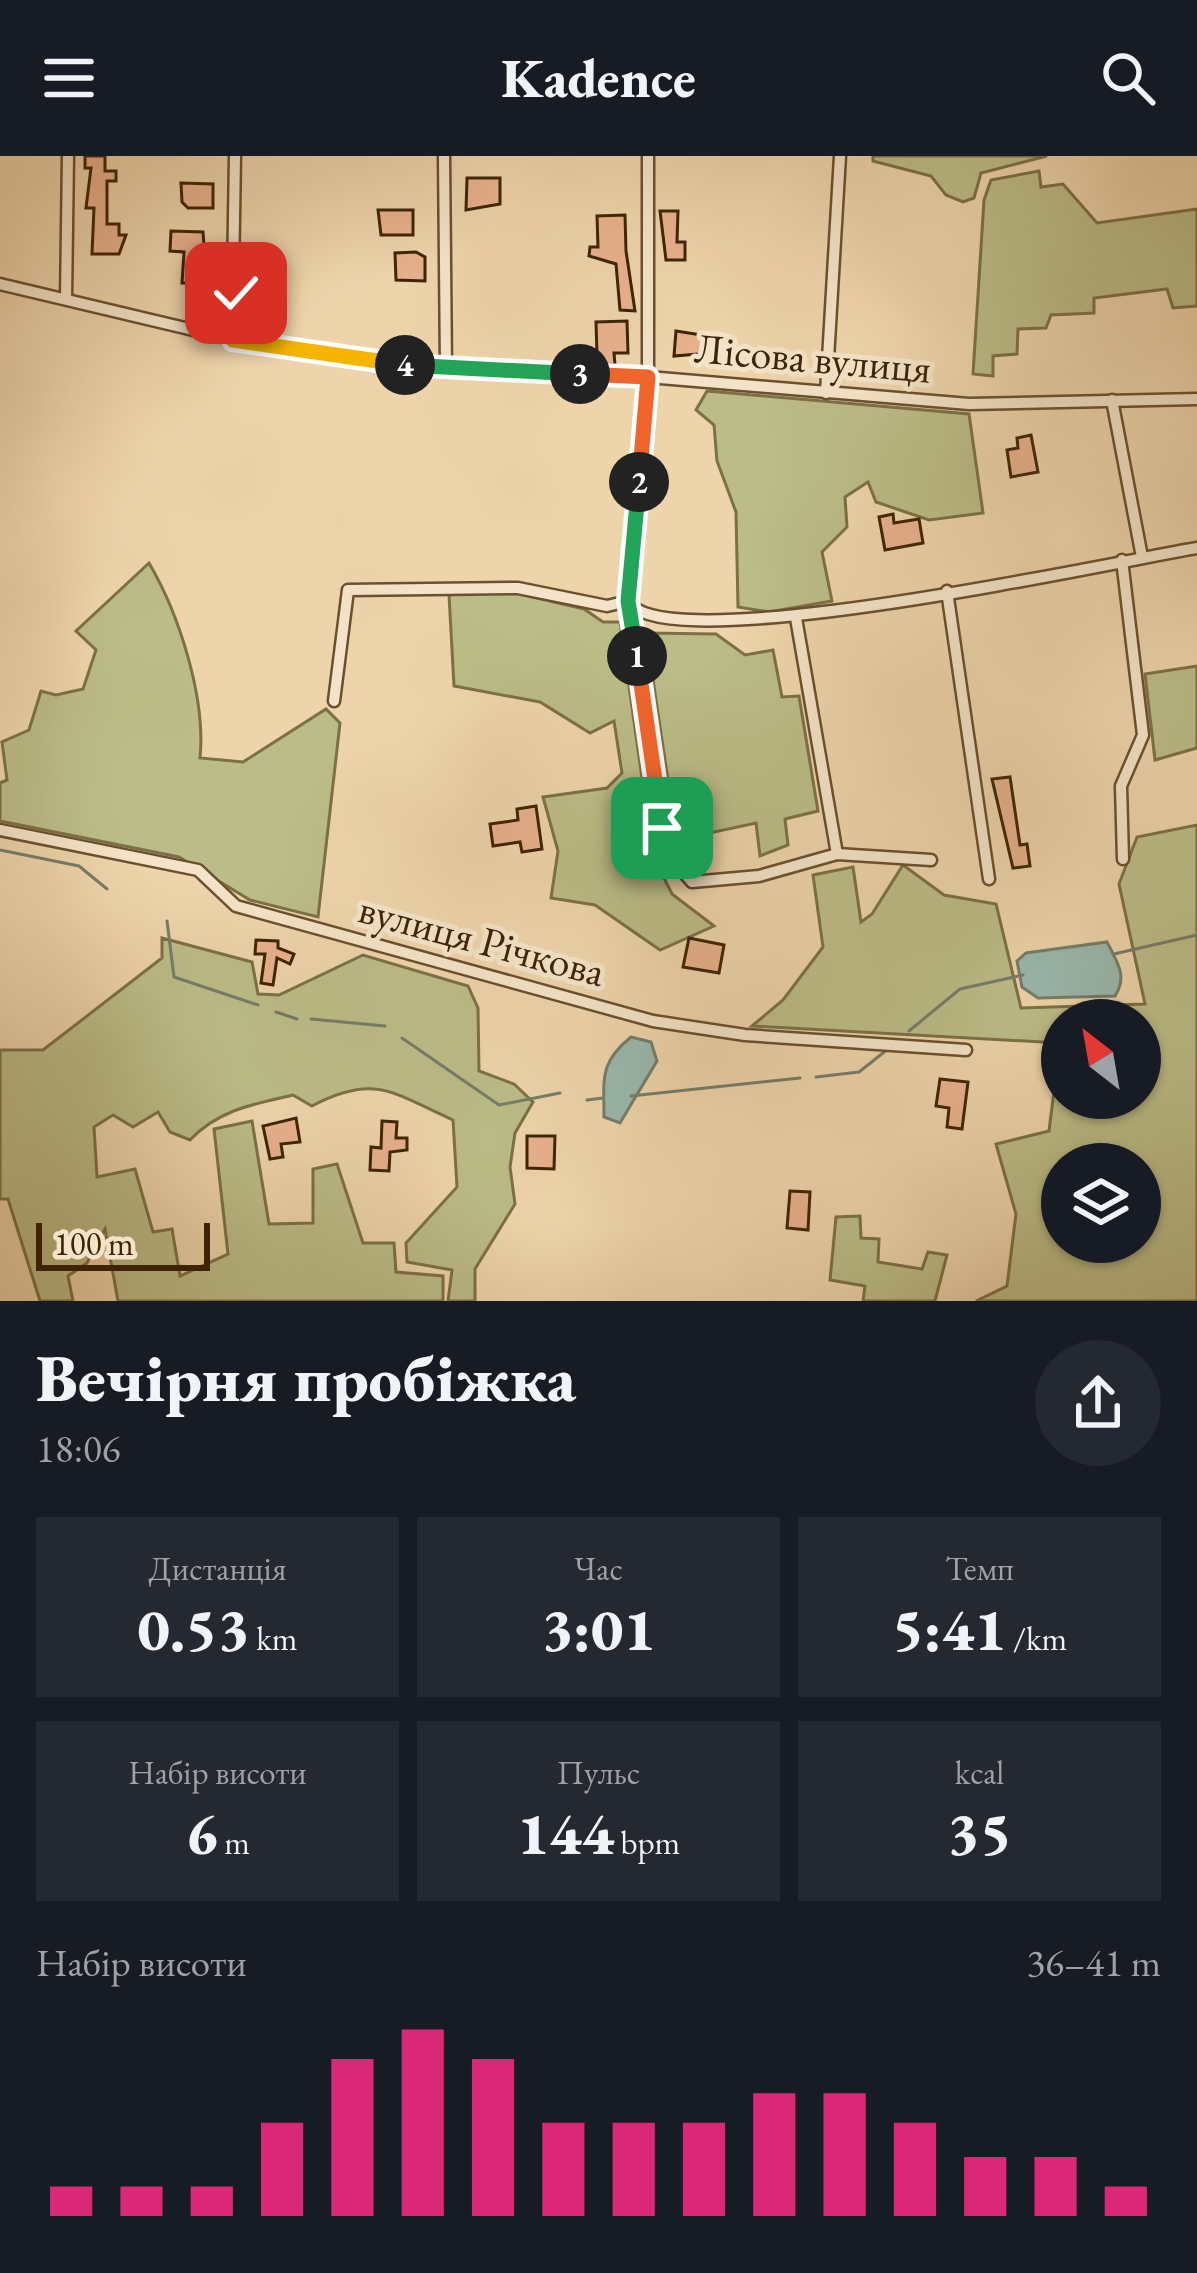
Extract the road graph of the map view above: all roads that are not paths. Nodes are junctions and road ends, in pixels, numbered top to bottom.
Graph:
1 (68, 156) edge
2 (235, 156) edge
3 (444, 156) edge
4 (648, 156) edge
5 (840, 156) edge
6 (0, 284) edge
7 (66, 299) junction
8 (232, 339) junction
9 (446, 368) junction
10 (648, 377) junction
11 (826, 393) junction
12 (1197, 399) edge
13 (1112, 400) junction
14 (1197, 548) edge
15 (1142, 556) junction
16 (1123, 560) junction
17 (947, 591) junction
18 (629, 604) junction
19 (796, 618) junction
20 (334, 701) dead end
21 (0, 830) edge
22 (837, 854) junction
23 (1123, 859) dead end
24 (931, 860) dead end
25 (989, 879) dead end
26 (966, 1050) dead end

1 - 7 street
2 - 8 street
3 - 9 street
4 - 10 street
5 - 11 street
6 - 7 street, Лісова вулиця
7 - 8 street, Лісова вулиця
8 - 9 street, Лісова вулиця
9 - 10 street, Лісова вулиця
10 - 11 street, Лісова вулиця
10 - 18 street
11 - 13 street, Лісова вулиця
12 - 13 street, Лісова вулиця
13 - 15 street
14 - 15 street
15 - 16 street
16 - 17 street
16 - 23 street
17 - 19 street
17 - 25 street
18 - 19 street
18 - 20 street
18 - 22 street
19 - 22 street
21 - 26 street, вулиця Річкова
22 - 24 street

